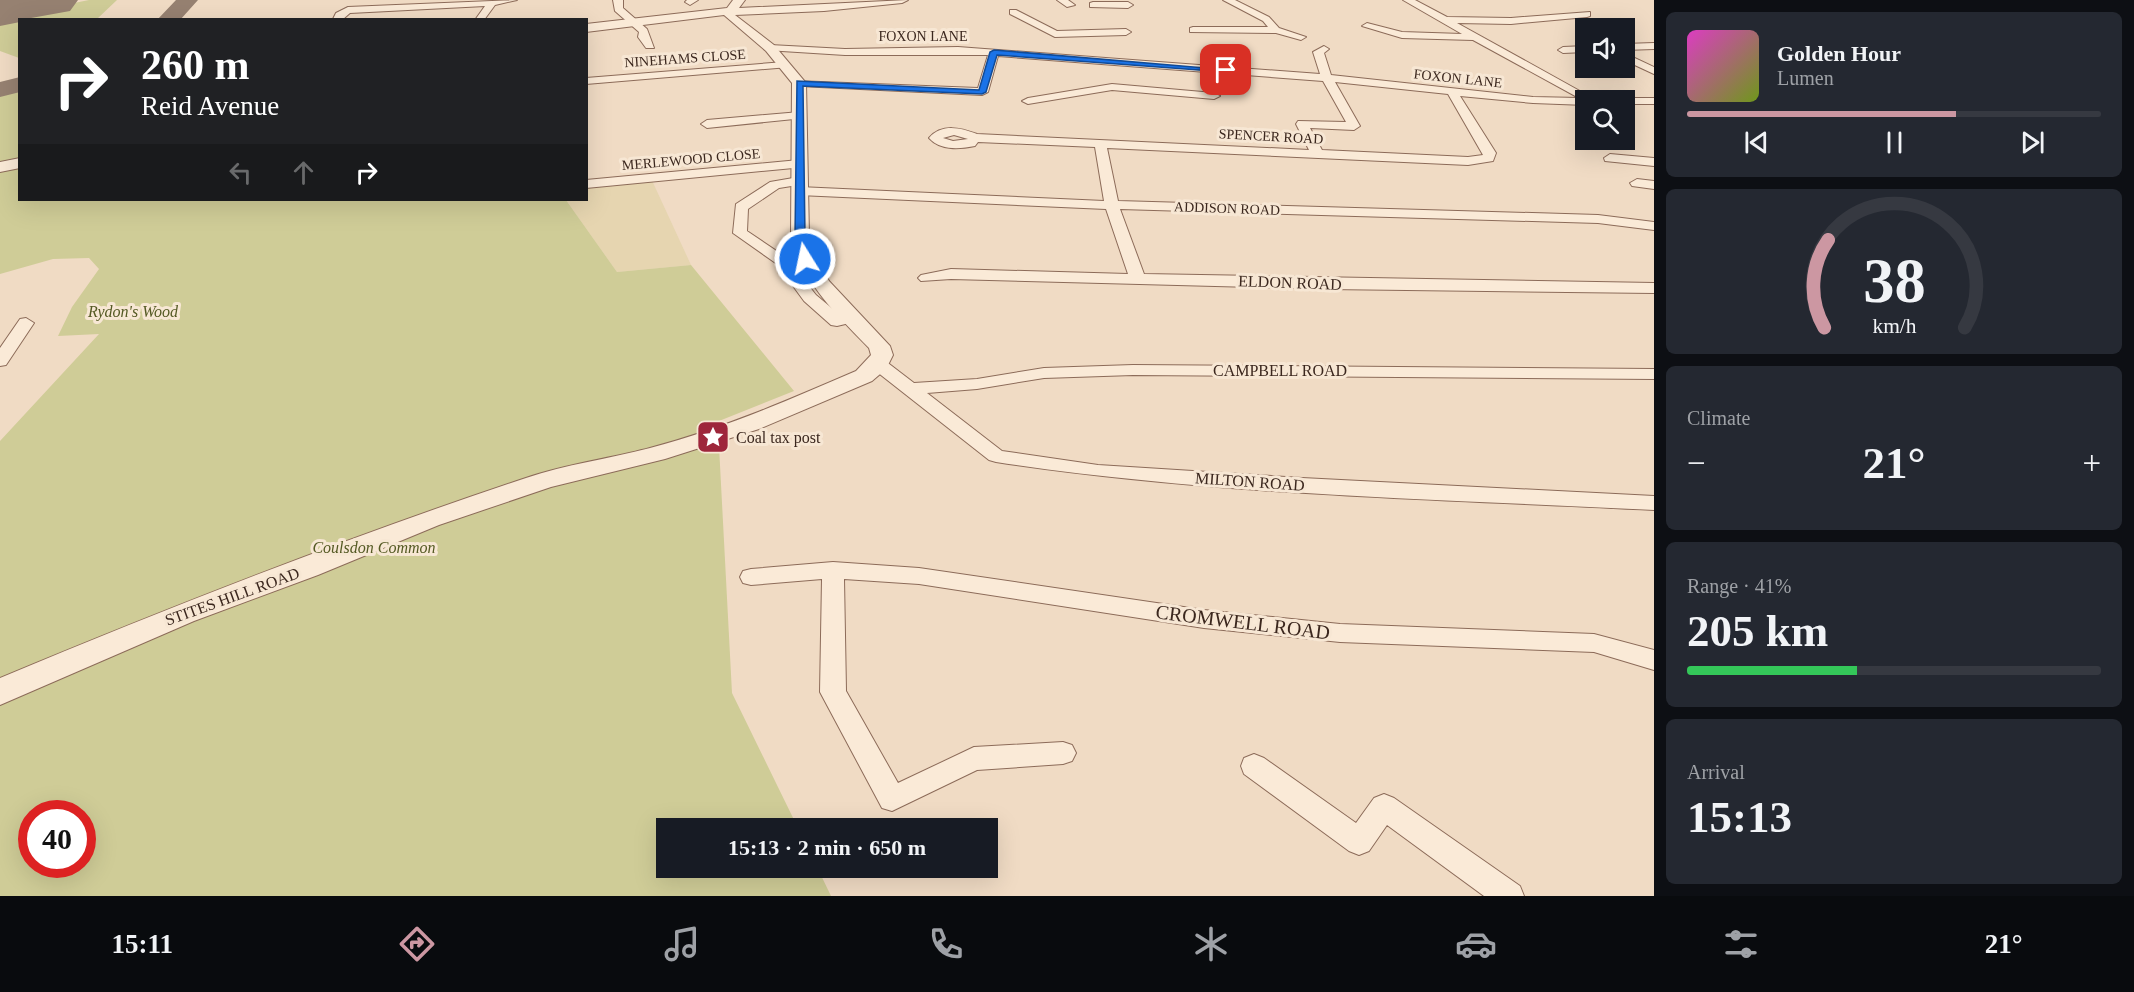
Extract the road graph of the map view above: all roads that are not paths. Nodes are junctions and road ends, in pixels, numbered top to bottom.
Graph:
1 (513, 0) edge
2 (618, 0) edge
3 (902, 0) edge
4 (1228, 0) edge
5 (1408, 0) edge
6 (492, 3) junction
7 (1095, 3) edge
8 (1128, 5) dead end
9 (736, 6) edge
10 (333, 9) dead end
11 (1013, 12) dead end
12 (341, 15) edge
13 (481, 18) edge
14 (1599, 18) dead end
15 (1446, 20) junction
16 (637, 23) junction
17 (1367, 26) dead end
18 (588, 28) edge
19 (1193, 30) dead end
20 (1276, 30) junction
21 (1126, 32) dead end
22 (1055, 34) junction
23 (1402, 35) junction
24 (1301, 37) dead end
25 (1476, 37) junction
26 (650, 46) dead end
27 (1654, 46) edge
28 (1635, 47) edge
29 (770, 48) junction
30 (1324, 49) dead end
31 (1427, 49) dead end
32 (1575, 49) edge
33 (1563, 50) dead end
34 (994, 52) junction
35 (1105, 60) junction
36 (1635, 62) edge
37 (785, 65) junction
38 (1654, 71) edge
39 (1158, 77) junction
40 (1328, 78) junction
41 (588, 81) edge
42 (799, 83) junction
43 (1452, 92) junction
44 (1575, 92) edge
45 (1214, 96) dead end
46 (1028, 101) dead end
47 (1635, 101) edge
48 (1654, 101) edge
49 (1570, 102) junction
50 (1575, 102) edge
51 (1575, 105) edge
52 (800, 116) junction
53 (707, 124) dead end
54 (975, 138) dead end
55 (1100, 143) junction
56 (1318, 153) junction
57 (1610, 158) dead end
58 (1654, 162) edge
59 (18, 163) edge
60 (799, 164) junction
61 (0, 167) edge
62 (1637, 183) dead end
63 (588, 184) edge
64 (1654, 185) edge
65 (799, 186) junction
66 (1112, 205) junction
67 (1654, 226) edge
68 (926, 278) dead end
69 (1137, 278) junction
70 (1654, 288) edge
71 (852, 318) junction
72 (26, 323) dead end
73 (0, 361) edge
74 (878, 364) junction
75 (1654, 374) edge
76 (908, 388) junction
77 (1654, 503) edge
78 (832, 570) junction
79 (751, 577) dead end
80 (1654, 660) edge
81 (0, 692) edge
82 (1063, 753) dead end
83 (1254, 766) dead end
84 (1509, 896) edge

1 - 6 street
2 - 16 street
3 - 9 street
4 - 20 street
5 - 15 street
6 - 12 street
6 - 13 street
7 - 8 street
9 - 16 street
9 - 29 street
10 - 12 street
11 - 22 street
14 - 15 street
15 - 25 street
16 - 18 street
16 - 26 street
17 - 23 street
19 - 20 street
20 - 24 street
21 - 22 street
22 - 35 street
23 - 25 street
23 - 31 street
25 - 44 street
27 - 28 street
29 - 34 street, FOXON LANE
29 - 37 street
30 - 40 street
32 - 33 street
34 - 35 street, FOXON LANE
34 - 42 street
35 - 39 street, FOXON LANE
36 - 38 street
37 - 41 street, NINEHAMS CLOSE
37 - 42 street
39 - 40 street, FOXON LANE
39 - 45 street
39 - 46 street
40 - 43 street, FOXON LANE
40 - 56 street
42 - 52 street
43 - 49 street, FOXON LANE
43 - 56 street, SPENCER ROAD
47 - 48 street
49 - 50 street, FOXON LANE
49 - 51 street
52 - 53 street
52 - 60 street
54 - 55 street, SPENCER ROAD
55 - 56 street, SPENCER ROAD
55 - 66 street
57 - 58 street
59 - 61 street
60 - 63 street, MERLEWOOD CLOSE
60 - 65 street
62 - 64 street
65 - 66 street, ADDISON ROAD
65 - 71 street
65 - 71 street, ADDISON ROAD
66 - 67 street, ADDISON ROAD
66 - 69 street
68 - 69 street, ELDON ROAD
69 - 70 street, ELDON ROAD
71 - 74 street
72 - 73 street
74 - 76 street, MILTON ROAD
74 - 81 street, STITES HILL ROAD
75 - 76 street, CAMPBELL ROAD
76 - 77 street, MILTON ROAD
78 - 79 street, CROMWELL ROAD
78 - 80 street, CROMWELL ROAD
78 - 82 street
83 - 84 street

